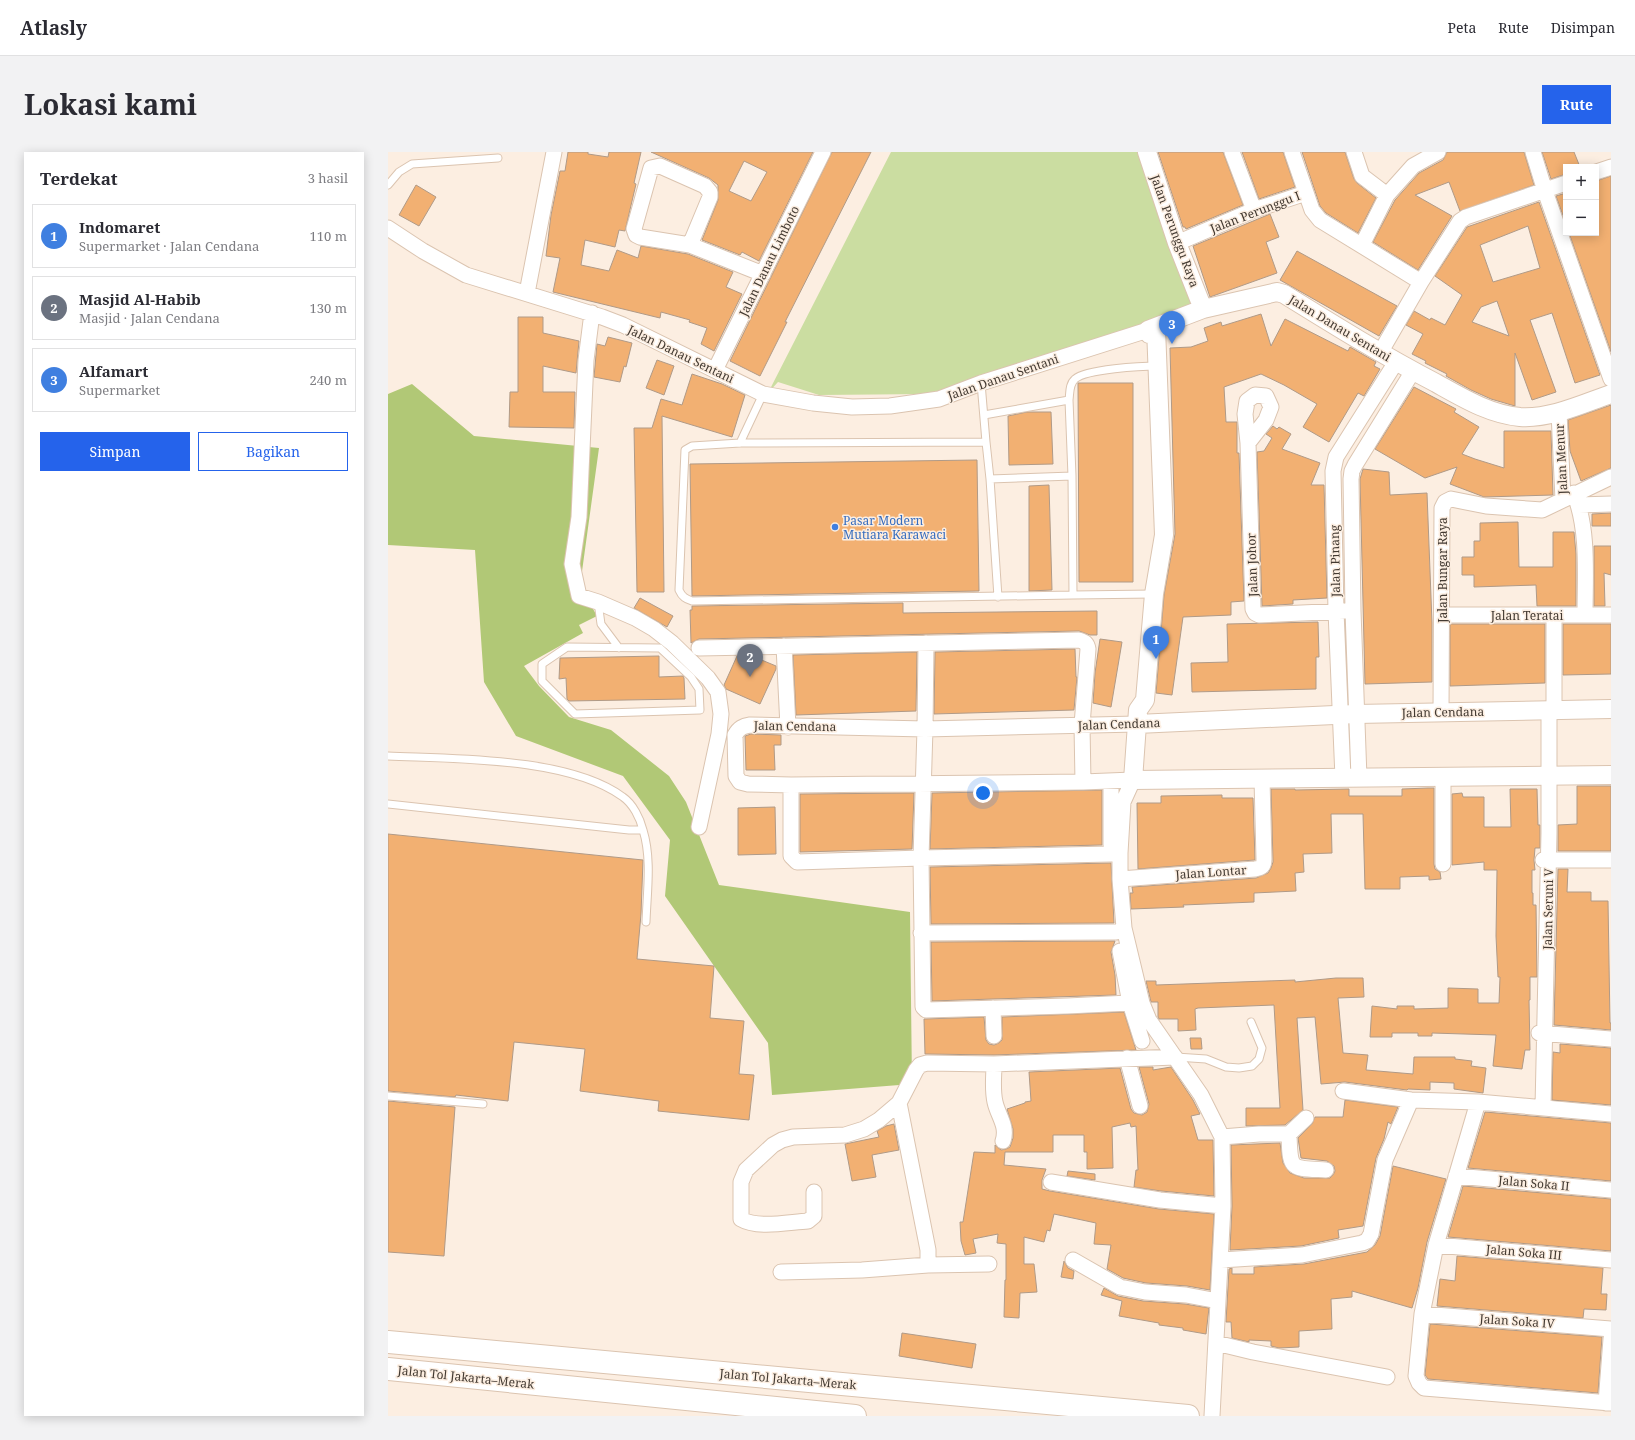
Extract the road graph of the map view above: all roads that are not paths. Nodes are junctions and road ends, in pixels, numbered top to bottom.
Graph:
1 (554, 152) edge
2 (823, 152) edge
3 (1147, 152) edge
4 (1232, 152) edge
5 (1292, 152) edge
6 (1354, 152) edge
7 (1438, 152) edge
8 (1533, 152) edge
9 (498, 158) dead end
10 (1611, 167) edge
11 (1599, 171) edge
12 (1563, 184) edge
13 (388, 185) edge
14 (1545, 191) junction
15 (1306, 193) junction
16 (1387, 195) junction
17 (1254, 210) junction
18 (388, 228) edge
19 (1177, 243) junction
20 (690, 245) junction
21 (1362, 246) junction
22 (763, 274) junction
23 (1421, 282) junction
24 (527, 293) junction
25 (1203, 309) junction
26 (592, 314) junction
27 (1152, 329) junction
28 (1380, 353) junction
29 (1396, 362) junction
30 (1154, 366) junction
31 (715, 370) junction
32 (1413, 371) junction
33 (1611, 379) edge
34 (981, 383) junction
35 (762, 394) junction
36 (1611, 394) edge
37 (1069, 400) junction
38 (1559, 412) junction
39 (984, 415) junction
40 (986, 442) junction
41 (740, 443) junction
42 (1248, 443) dead end
43 (1072, 476) junction
44 (1611, 477) edge
45 (990, 479) junction
46 (1572, 500) junction
47 (1611, 504) edge
48 (1150, 594) junction
49 (1073, 595) junction
50 (998, 597) junction
51 (598, 602) junction
52 (1353, 610) junction
53 (1336, 611) junction
54 (1442, 615) junction
55 (1585, 615) junction
56 (1611, 615) edge
57 (1554, 616) junction
58 (926, 643) junction
59 (784, 646) junction
60 (620, 648) junction
61 (699, 648) dead end
62 (1338, 662) junction
63 (1354, 662) junction
64 (1611, 708) edge
65 (1548, 710) junction
66 (1441, 712) junction
67 (1348, 714) junction
68 (1138, 717) junction
69 (1082, 725) junction
70 (788, 727) junction
71 (925, 729) junction
72 (388, 756) edge
73 (1611, 775) edge
74 (1546, 776) junction
75 (1443, 777) junction
76 (1351, 778) junction
77 (1262, 779) junction
78 (1134, 780) junction
79 (1111, 781) junction
80 (1082, 782) junction
81 (923, 784) junction
82 (792, 785) junction
83 (388, 804) edge
84 (699, 827) dead end
85 (643, 830) junction
86 (1111, 854) junction
87 (921, 858) junction
88 (1546, 860) junction
89 (1611, 860) edge
90 (1443, 864) dead end
91 (1120, 879) junction
92 (646, 922) dead end
93 (1116, 932) junction
94 (921, 934) junction
95 (1130, 1003) junction
96 (993, 1008) junction
97 (1251, 1022) dead end
98 (1542, 1033) junction
99 (994, 1036) dead end
100 (1611, 1039) edge
101 (1142, 1041) dead end
102 (1176, 1057) junction
103 (1127, 1058) junction
104 (994, 1064) junction
105 (1343, 1090) dead end
106 (388, 1096) edge
107 (1411, 1100) junction
108 (1478, 1102) junction
109 (899, 1103) junction
110 (482, 1104) dead end
111 (1140, 1106) dead end
112 (1540, 1108) junction
113 (1611, 1114) edge
114 (1306, 1118) dead end
115 (1289, 1134) junction
116 (1222, 1137) junction
117 (1003, 1141) dead end
118 (1326, 1170) dead end
119 (1456, 1176) junction
120 (1051, 1182) dead end
121 (1611, 1190) edge
122 (814, 1192) dead end
123 (1223, 1206) junction
124 (1436, 1245) junction
125 (1073, 1260) dead end
126 (1221, 1260) junction
127 (1611, 1260) edge
128 (989, 1264) dead end
129 (928, 1265) junction
130 (781, 1272) dead end
131 (1218, 1301) junction
132 (1422, 1314) junction
133 (1611, 1329) edge
134 (1611, 1339) edge
135 (388, 1342) edge
136 (1216, 1343) junction
137 (388, 1370) edge
138 (1388, 1377) dead end
139 (1608, 1403) edge
140 (855, 1416) edge
141 (1188, 1416) edge
142 (1212, 1416) edge

1 - 24 street
2 - 22 street, Jalan Danau Limboto
3 - 19 street, Jalan Perunggu Raya
4 - 17 street
5 - 15 street
6 - 16 street
7 - 16 street
8 - 14 street
9 - 13 lane
10 - 11 street
12 - 14 street
14 - 23 street
14 - 33 street
15 - 17 street, Jalan Perunggu I
15 - 21 street, Jalan Perunggu I
16 - 21 street
17 - 19 street, Jalan Perunggu I
18 - 24 street, Jalan Danau Sentani
19 - 25 street, Jalan Perunggu Raya
20 - 20 street
20 - 22 street
21 - 23 street, Jalan Perunggu I
22 - 31 street, Jalan Danau Limboto
23 - 28 street
24 - 26 street, Jalan Danau Sentani
25 - 27 street, Jalan Danau Sentani
25 - 28 street, Jalan Danau Sentani
26 - 31 street, Jalan Danau Sentani
26 - 51 street
27 - 30 street
27 - 34 street, Jalan Danau Sentani
28 - 29 street, Jalan Danau Sentani
29 - 32 street, Jalan Danau Sentani
29 - 53 street, Jalan Pinang
30 - 37 lane
30 - 48 street
31 - 35 street, Jalan Danau Sentani
32 - 38 street, Jalan Danau Sentani
32 - 52 street, Jalan Pinang
34 - 35 street, Jalan Danau Sentani
34 - 39 lane
35 - 41 lane
36 - 38 street, Jalan Danau Sentani
37 - 39 lane
37 - 43 lane
38 - 46 street, Jalan Menur
39 - 40 lane
40 - 41 lane
40 - 45 lane
41 - 50 lane
42 - 53 street, Jalan Johor
43 - 45 lane
43 - 49 lane
44 - 46 street, Jalan Menur
45 - 50 lane
46 - 47 street
46 - 54 street, Jalan Bungar Raya
46 - 55 street
48 - 49 lane
48 - 68 street
49 - 50 lane
51 - 60 lane
51 - 84 street
52 - 53 street, Jalan Johor
52 - 63 street, Jalan Pinang
53 - 62 street, Jalan Pinang
54 - 57 street, Jalan Teratai
54 - 66 street, Jalan Bungar Raya
55 - 56 street, Jalan Teratai
55 - 57 street, Jalan Teratai
57 - 65 street, Jalan Seruni V
58 - 59 street
58 - 69 street
58 - 71 street
59 - 61 street
59 - 70 street
60 - 60 lane
62 - 63 street
62 - 67 street, Jalan Pinang
63 - 67 street, Jalan Pinang
64 - 65 street, Jalan Cendana
65 - 66 street, Jalan Cendana
65 - 74 street, Jalan Seruni V
66 - 67 street, Jalan Cendana
67 - 68 street, Jalan Cendana
67 - 76 street, Jalan Pinang
68 - 69 street, Jalan Cendana
68 - 78 street
69 - 71 street, Jalan Cendana
69 - 80 street
70 - 71 street, Jalan Cendana
70 - 82 street, Jalan Cendana
71 - 81 street
72 - 85 lane
73 - 74 street, Jalan Cendana
74 - 75 street, Jalan Cendana
74 - 88 street, Jalan Seruni V
75 - 76 street, Jalan Cendana
75 - 90 street
76 - 77 street, Jalan Cendana
77 - 78 street, Jalan Cendana
77 - 91 street, Jalan Lontar
78 - 79 street, Jalan Cendana
78 - 91 street
79 - 80 street, Jalan Cendana
79 - 86 street
80 - 81 street, Jalan Cendana
81 - 82 street, Jalan Cendana
81 - 87 street
82 - 87 street
83 - 85 lane
85 - 92 lane
86 - 87 street
86 - 93 street
87 - 94 street
88 - 89 street
88 - 98 street, Jalan Seruni V
91 - 102 street
93 - 94 street
93 - 95 street
94 - 96 street
95 - 96 street
95 - 101 street
96 - 99 street
97 - 102 lane
98 - 100 street
98 - 112 street, Jalan Seruni V
102 - 103 street
102 - 116 street
103 - 104 street
103 - 111 street
104 - 109 street
104 - 117 street
105 - 107 street
106 - 110 lane
107 - 108 street
107 - 126 street
108 - 112 street
108 - 119 street
109 - 122 street
109 - 129 street
112 - 113 street
114 - 115 street
115 - 116 street
115 - 118 street
116 - 123 street
119 - 121 street, Jalan Soka II
119 - 124 street
120 - 123 street
123 - 126 street
124 - 127 street, Jalan Soka III
124 - 132 street
125 - 131 street
126 - 131 street
128 - 129 street
129 - 130 street
131 - 136 street
132 - 133 street, Jalan Soka IV
132 - 139 street
134 - 139 street
135 - 141 highway, Jalan Tol Jakarta–Merak
136 - 138 street
136 - 142 street
137 - 140 highway, Jalan Tol Jakarta–Merak

